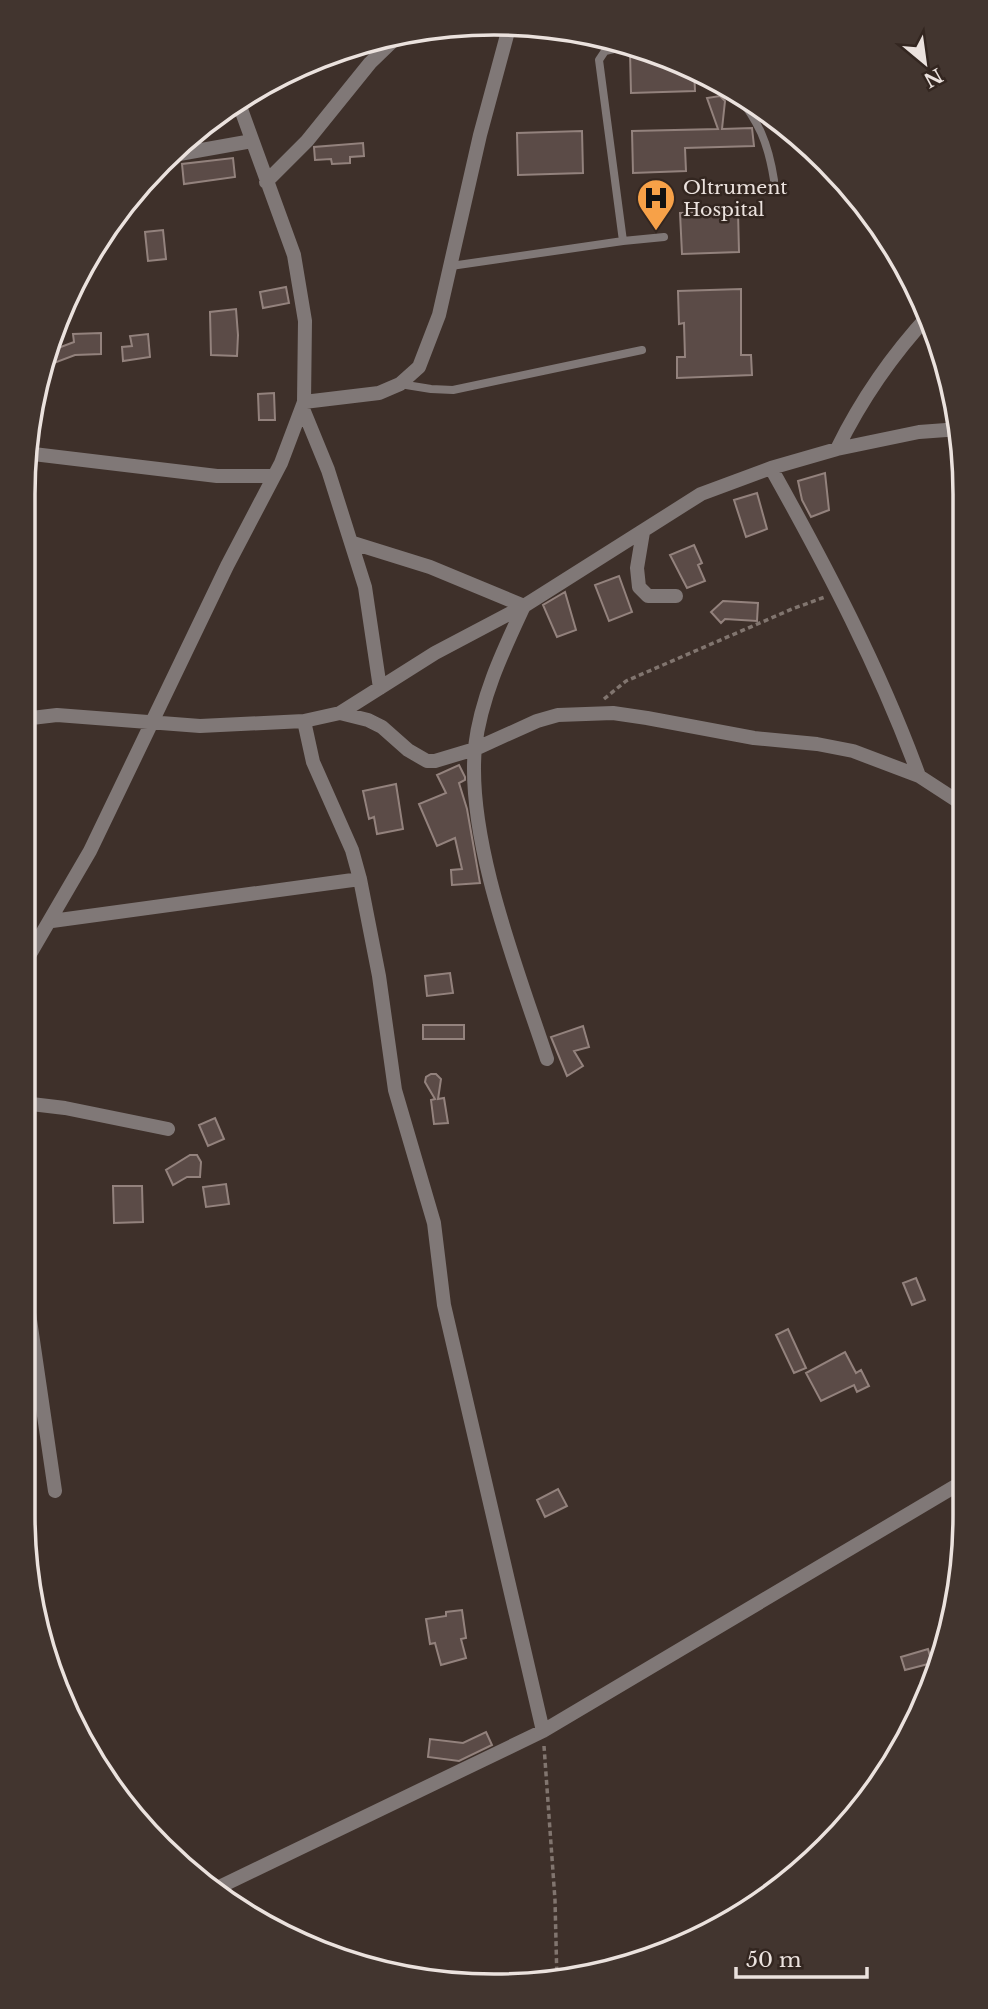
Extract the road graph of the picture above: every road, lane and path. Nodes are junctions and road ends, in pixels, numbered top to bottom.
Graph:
1 (507, 35) edge
2 (385, 49) edge
3 (609, 50) edge
4 (241, 111) edge
5 (754, 115) edge
6 (252, 141) junction
7 (187, 153) edge
8 (774, 180) dead end
9 (266, 182) junction
10 (664, 237) dead end
11 (623, 241) junction
12 (451, 266) junction
13 (920, 324) edge
14 (642, 349) dead end
15 (400, 384) junction
16 (303, 406) junction
17 (948, 430) edge
18 (837, 449) junction
19 (37, 454) edge
20 (771, 468) junction
21 (274, 476) junction
22 (643, 532) junction
23 (353, 543) junction
24 (837, 593) junction
25 (676, 596) dead end
26 (524, 606) junction
27 (380, 688) junction
28 (340, 713) junction
29 (586, 713) junction
30 (35, 718) edge
31 (304, 721) junction
32 (152, 722) junction
33 (475, 749) junction
34 (919, 776) junction
35 (953, 798) edge
36 (360, 879) junction
37 (52, 920) junction
38 (35, 947) edge
39 (547, 1059) dead end
40 (35, 1104) edge
41 (168, 1129) dead end
42 (35, 1354) edge
43 (953, 1488) edge
44 (55, 1491) dead end
45 (543, 1731) junction
46 (223, 1885) edge
47 (557, 1970) edge

1 - 12 street
2 - 9 street
3 - 11 lane
4 - 6 street
5 - 8 lane
6 - 7 street
6 - 9 street
9 - 16 street
10 - 11 lane
11 - 12 lane
12 - 15 street
13 - 18 street
14 - 15 lane
15 - 16 street
16 - 21 street
16 - 23 street
17 - 18 street
18 - 20 street
19 - 21 street
20 - 22 street
20 - 24 street
21 - 32 street
22 - 25 street
22 - 26 street
23 - 26 street
23 - 27 street
24 - 29 path
24 - 34 street
26 - 27 street
26 - 33 street
27 - 28 street
28 - 31 street
28 - 33 street
29 - 33 street
29 - 34 street
30 - 32 street
31 - 32 street
31 - 36 street
32 - 37 street
33 - 39 street
34 - 35 street
36 - 37 street
36 - 45 street
37 - 38 street
40 - 41 street
42 - 44 street
43 - 45 street
45 - 46 street
45 - 47 path

